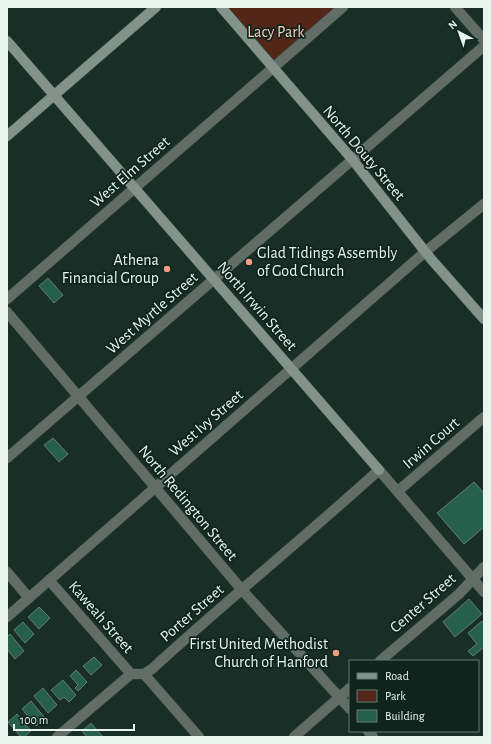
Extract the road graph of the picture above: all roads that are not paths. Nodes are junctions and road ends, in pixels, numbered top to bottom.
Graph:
1 (156, 7) edge
2 (220, 7) edge
3 (343, 7) edge
4 (455, 7) edge
5 (484, 40) edge
6 (7, 41) edge
7 (484, 46) edge
8 (273, 68) junction
9 (54, 95) junction
10 (7, 136) edge
11 (352, 159) junction
12 (135, 188) junction
13 (484, 204) edge
14 (425, 252) junction
15 (214, 279) junction
16 (7, 298) edge
17 (7, 312) edge
18 (484, 318) edge
19 (291, 369) junction
20 (78, 396) junction
21 (484, 417) edge
22 (7, 458) edge
23 (379, 470) junction
24 (155, 488) junction
25 (398, 491) junction
26 (484, 567) edge
27 (7, 572) edge
28 (473, 579) junction
29 (49, 580) junction
30 (242, 590) junction
31 (484, 592) edge
32 (29, 598) junction
33 (7, 617) edge
34 (381, 660) edge
35 (131, 674) junction
36 (144, 674) junction
37 (349, 689) edge
38 (340, 696) junction
39 (349, 707) edge
40 (57, 737) edge
41 (199, 737) edge
42 (294, 737) edge

1 - 9 street
2 - 8 street, North Douty Street
3 - 8 street, West Elm Street
4 - 5 street
6 - 9 street, North Irwin Street
7 - 11 street, West Myrtle Street
8 - 11 street, North Douty Street
8 - 12 street, West Elm Street
9 - 10 street
9 - 12 street, North Irwin Street
11 - 14 street, North Douty Street
11 - 15 street, West Myrtle Street
12 - 15 street, North Irwin Street
12 - 16 street, West Elm Street
13 - 14 street, West Ivy Street
14 - 18 street, North Douty Street
14 - 19 street, West Ivy Street
15 - 19 street, North Irwin Street
15 - 20 street, West Myrtle Street
17 - 20 street, North Redington Street
19 - 23 street, North Irwin Street
19 - 24 street, West Ivy Street
20 - 22 street, West Myrtle Street
20 - 24 street, North Redington Street
21 - 25 street, Irwin Court
23 - 25 street, North Irwin Street
23 - 30 street, Porter Street
24 - 29 street, West Ivy Street
24 - 30 street, North Redington Street
25 - 28 street, North Irwin Street
26 - 28 street, Center Street
27 - 32 street
28 - 31 street, North Irwin Street
28 - 34 street, Center Street
29 - 32 street, West Ivy Street
29 - 35 street, Kaweah Street
30 - 36 street, Porter Street
30 - 38 street, North Redington Street
32 - 33 street, West Ivy Street
35 - 36 street
35 - 40 street
36 - 41 street
37 - 38 street
38 - 39 street, North Redington Street
38 - 42 street

